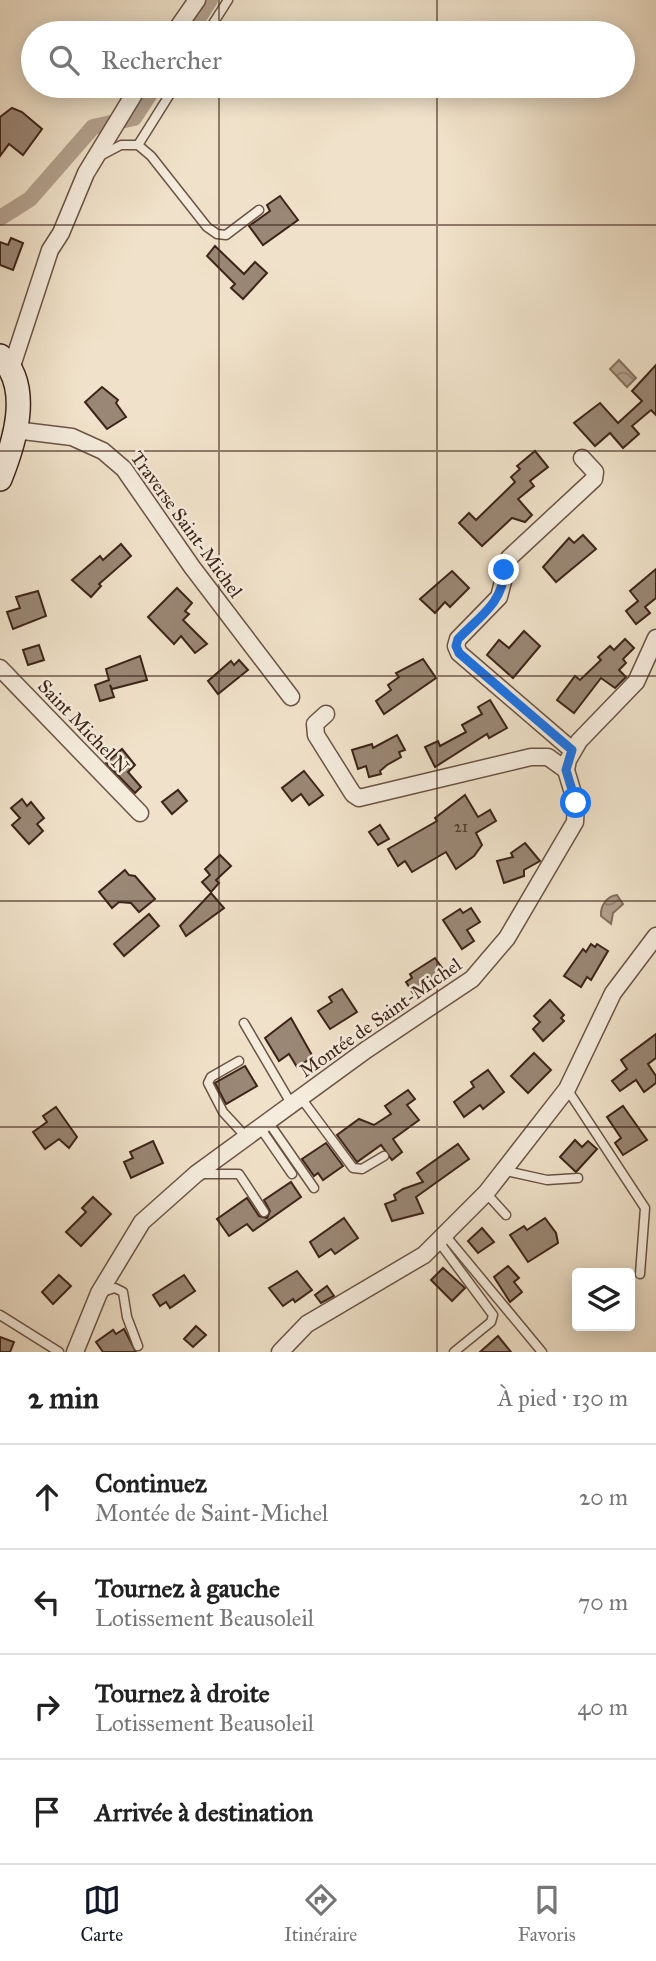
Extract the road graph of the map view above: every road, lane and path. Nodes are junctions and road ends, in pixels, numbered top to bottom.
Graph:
1 (197, 0) edge
2 (228, 0) edge
3 (182, 21) edge
4 (215, 21) edge
5 (132, 98) edge
6 (167, 98) edge
7 (138, 145) junction
8 (93, 161) junction
9 (259, 210) dead end
10 (5, 363) edge
11 (15, 430) junction
12 (582, 458) dead end
13 (0, 479) edge
14 (656, 638) edge
15 (0, 668) edge
16 (0, 684) edge
17 (291, 697) dead end
18 (326, 714) dead end
19 (572, 750) junction
20 (67, 754) dead end
21 (566, 770) junction
22 (140, 813) dead end
23 (656, 936) edge
24 (244, 1023) dead end
25 (239, 1061) dead end
26 (567, 1089) junction
27 (297, 1101) junction
28 (259, 1130) junction
29 (384, 1156) dead end
30 (506, 1171) junction
31 (196, 1174) junction
32 (292, 1174) dead end
33 (578, 1178) dead end
34 (314, 1188) dead end
35 (486, 1193) junction
36 (264, 1212) dead end
37 (506, 1215) dead end
38 (442, 1238) junction
39 (640, 1274) dead end
40 (99, 1293) junction
41 (0, 1315) edge
42 (138, 1346) dead end
43 (60, 1352) edge
44 (75, 1352) edge
45 (280, 1352) edge
46 (454, 1352) edge
47 (542, 1352) edge

1 - 3 street
2 - 4 lane
5 - 8 street
6 - 7 lane
7 - 8 lane
7 - 9 lane
8 - 10 street
10 - 11 street
11 - 13 street
11 - 17 street, Traverse Saint-Michel
12 - 19 street
14 - 19 street
15 - 22 street, Saint Michel N
16 - 20 street
18 - 21 street
19 - 21 street
21 - 27 street, Montée de Saint-Michel
23 - 26 street
24 - 27 lane
25 - 28 lane
26 - 30 street
26 - 39 lane
27 - 28 street, Montée de Saint-Michel
27 - 29 lane
28 - 31 street, Montée de Saint-Michel
28 - 32 lane
28 - 34 lane
30 - 33 lane
30 - 35 street
31 - 36 lane
31 - 40 street, Montée de Saint-Michel
35 - 37 lane
35 - 38 street
38 - 45 street
38 - 46 lane
38 - 47 lane
40 - 42 lane
40 - 44 street, Montée de Saint-Michel
41 - 43 lane

